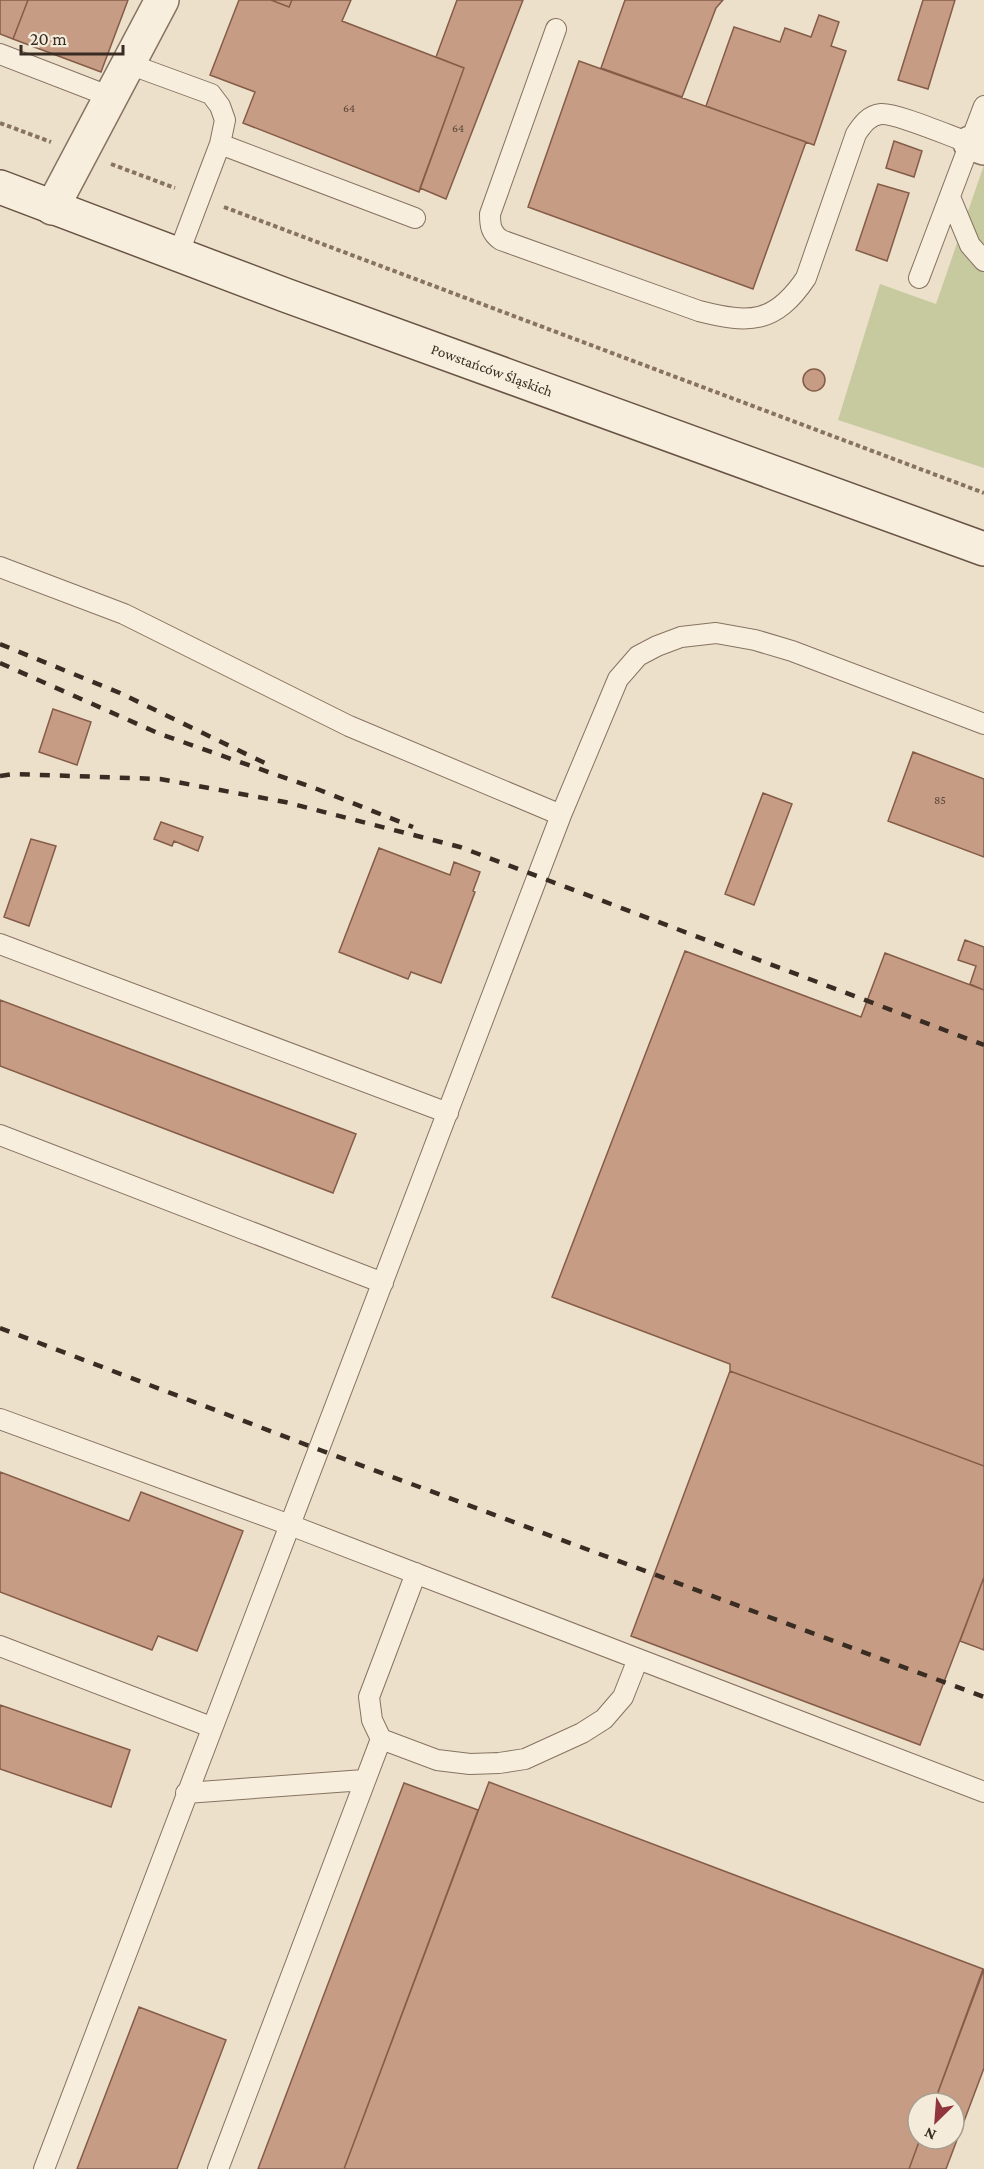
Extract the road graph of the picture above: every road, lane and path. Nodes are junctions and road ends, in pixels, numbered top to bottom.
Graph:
1 (162, 0) edge
2 (556, 29) dead end
3 (0, 54) edge
4 (129, 64) junction
5 (111, 97) junction
6 (984, 106) edge
7 (0, 123) edge
8 (220, 144) junction
9 (977, 146) edge
10 (81, 153) junction
11 (0, 187) edge
12 (950, 197) junction
13 (200, 198) junction
14 (52, 208) junction
15 (415, 218) dead end
16 (178, 255) junction
17 (984, 261) edge
18 (919, 278) dead end
19 (984, 493) edge
20 (984, 549) edge
21 (0, 567) edge
22 (984, 724) edge
23 (561, 815) junction
24 (0, 944) edge
25 (448, 1113) junction
26 (0, 1135) edge
27 (383, 1283) junction
28 (0, 1419) edge
29 (290, 1525) junction
30 (416, 1574) junction
31 (0, 1646) edge
32 (638, 1659) junction
33 (212, 1727) junction
34 (381, 1739) junction
35 (364, 1779) junction
36 (984, 1792) edge
37 (186, 1793) junction
38 (44, 2169) edge
39 (218, 2169) edge

1 - 4 main road
2 - 9 lane
3 - 5 lane
4 - 5 main road
4 - 8 lane
5 - 10 main road
6 - 9 lane
7 - 10 path
8 - 13 lane
8 - 15 lane
9 - 12 lane
10 - 13 path
10 - 14 main road
11 - 14 main road, Powstańców Śląskich
12 - 17 lane
12 - 18 lane
13 - 16 lane
13 - 19 path
14 - 16 main road, Powstańców Śląskich
16 - 20 main road, Powstańców Śląskich
21 - 23 lane
22 - 23 lane
23 - 25 lane
24 - 25 lane
25 - 27 lane
26 - 27 lane
27 - 29 lane
28 - 29 lane
29 - 30 lane
29 - 33 lane
30 - 32 lane
30 - 34 lane
31 - 33 lane
32 - 34 lane
32 - 36 lane
33 - 37 lane
34 - 35 lane
35 - 37 lane
35 - 39 lane
37 - 38 lane

